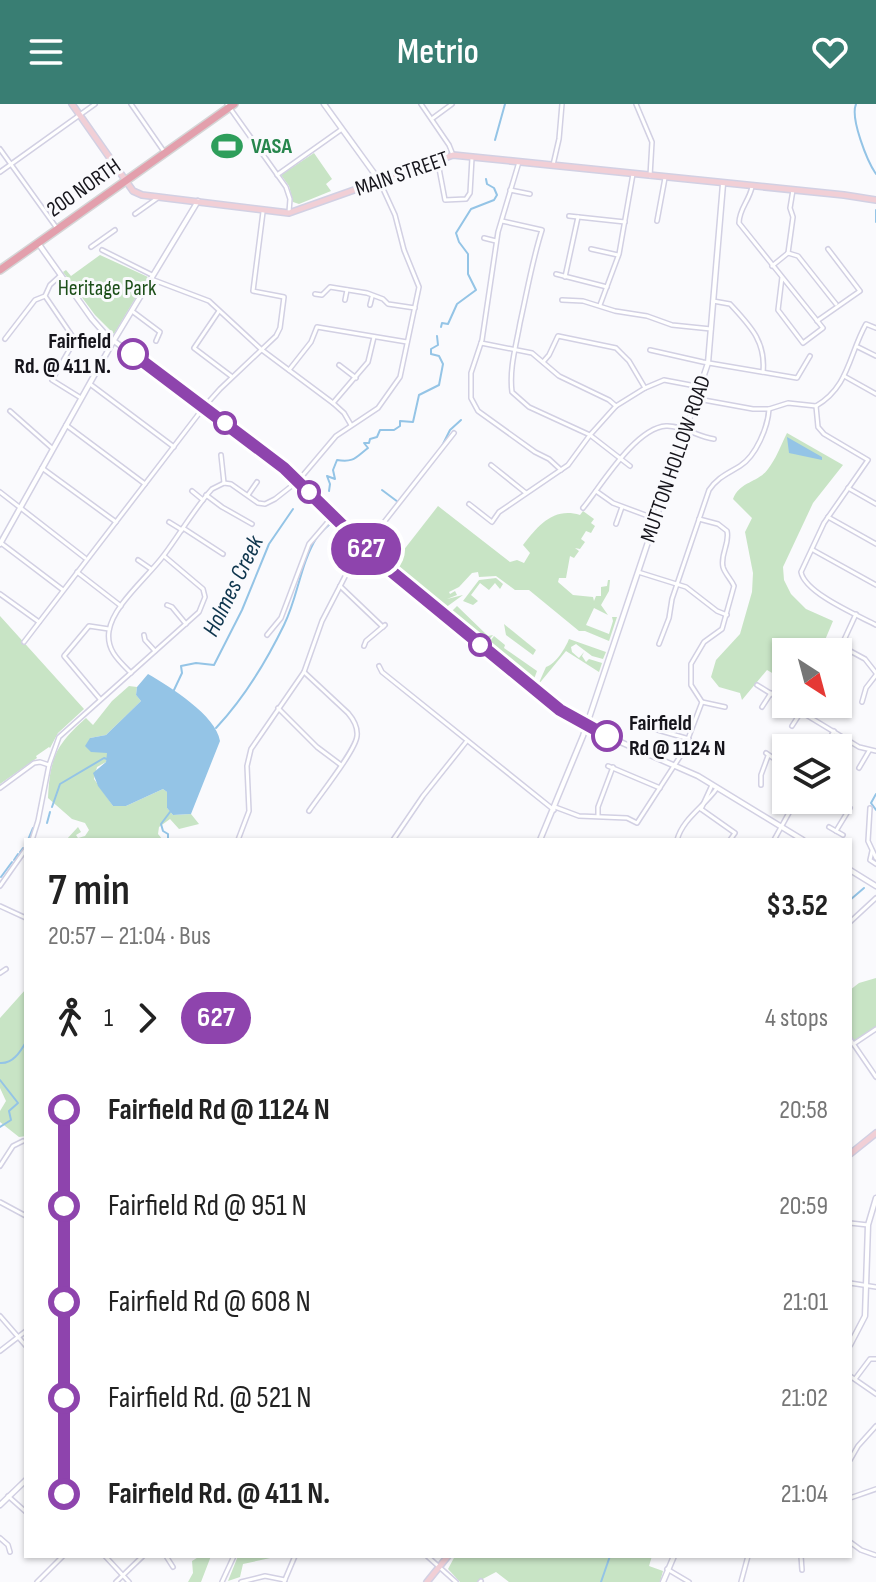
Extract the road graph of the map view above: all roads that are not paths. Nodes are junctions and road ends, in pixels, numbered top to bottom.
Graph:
1 (72, 104) edge
2 (95, 104) edge
3 (131, 104) edge
4 (324, 104) edge
5 (421, 104) edge
6 (452, 104) edge
7 (562, 104) edge
8 (636, 104) edge
9 (230, 105) edge
10 (80, 115) junction
11 (431, 119) junction
12 (342, 129) junction
13 (0, 149) edge
14 (165, 153) junction
15 (453, 155) junction
16 (472, 156) junction
17 (437, 159) junction
18 (519, 162) junction
19 (11, 164) junction
20 (553, 165) junction
21 (0, 172) edge
22 (633, 174) junction
23 (277, 175) junction
24 (650, 176) junction
25 (665, 178) junction
26 (379, 180) junction
27 (125, 181) junction
28 (723, 184) junction
29 (752, 187) junction
30 (510, 190) junction
31 (793, 190) junction
32 (530, 194) dead end
33 (159, 197) junction
34 (876, 200) edge
35 (198, 201) junction
36 (263, 210) junction
37 (289, 213) junction
38 (135, 214) dead end
39 (569, 216) dead end
40 (578, 217) junction
41 (501, 221) junction
42 (657, 221) dead end
43 (625, 222) junction
44 (57, 230) junction
45 (115, 230) dead end
46 (484, 238) dead end
47 (496, 241) junction
48 (38, 243) junction
49 (91, 247) dead end
50 (591, 249) dead end
51 (828, 249) dead end
52 (102, 250) dead end
53 (788, 253) junction
54 (618, 255) junction
55 (772, 266) junction
56 (0, 270) edge
57 (556, 274) dead end
58 (61, 275) junction
59 (152, 277) junction
60 (565, 277) junction
61 (782, 277) junction
62 (607, 287) junction
63 (347, 290) junction
64 (315, 294) dead end
65 (45, 296) junction
66 (372, 297) junction
67 (345, 300) dead end
68 (562, 300) dead end
69 (713, 301) junction
70 (370, 305) dead end
71 (600, 306) junction
72 (837, 306) junction
73 (415, 308) junction
74 (132, 311) junction
75 (219, 311) junction
76 (817, 321) junction
77 (876, 328) edge
78 (711, 329) junction
79 (374, 336) junction
80 (5, 339) dead end
81 (114, 340) junction
82 (156, 341) dead end
83 (409, 343) junction
84 (481, 343) junction
85 (857, 347) junction
86 (515, 349) junction
87 (262, 350) junction
88 (650, 350) dead end
89 (810, 356) dead end
90 (876, 356) edge
91 (543, 362) junction
92 (708, 363) junction
93 (339, 365) dead end
94 (289, 370) junction
95 (763, 372) junction
96 (844, 376) junction
97 (232, 377) junction
98 (356, 378) junction
99 (90, 384) junction
100 (701, 387) junction
101 (645, 388) junction
102 (876, 394) edge
103 (81, 398) junction
104 (697, 399) junction
105 (333, 403) junction
106 (616, 406) junction
107 (816, 406) junction
108 (204, 407) junction
109 (769, 409) junction
110 (10, 411) dead end
111 (66, 425) junction
112 (351, 425) junction
113 (686, 431) junction
114 (454, 433) dead end
115 (590, 435) junction
116 (714, 439) dead end
117 (174, 447) junction
118 (53, 449) junction
119 (221, 455) dead end
120 (621, 459) junction
121 (491, 465) dead end
122 (630, 466) dead end
123 (42, 468) junction
124 (561, 470) junction
125 (298, 481) junction
126 (257, 482) dead end
127 (224, 483) junction
128 (145, 484) junction
129 (848, 488) junction
130 (192, 491) dead end
131 (596, 491) junction
132 (0, 492) edge
133 (526, 493) junction
134 (206, 495) junction
135 (248, 495) junction
136 (203, 500) junction
137 (469, 504) dead end
138 (876, 504) edge
139 (20, 507) junction
140 (622, 507) junction
141 (583, 508) dead end
142 (333, 516) junction
143 (828, 517) junction
144 (656, 519) junction
145 (699, 519) junction
146 (116, 522) junction
147 (169, 522) dead end
148 (252, 524) dead end
149 (616, 524) dead end
150 (182, 529) junction
151 (0, 543) edge
152 (876, 544) edge
153 (363, 547) junction
154 (812, 549) junction
155 (223, 554) dead end
156 (164, 556) junction
157 (86, 559) junction
158 (138, 560) dead end
159 (153, 570) junction
160 (77, 572) junction
161 (638, 572) junction
162 (677, 584) junction
163 (876, 585) edge
164 (340, 586) junction
165 (63, 590) junction
166 (0, 594) edge
167 (167, 605) dead end
168 (121, 606) junction
169 (856, 614) junction
170 (727, 615) junction
171 (39, 622) junction
172 (186, 624) junction
173 (876, 625) edge
174 (109, 629) junction
175 (144, 635) dead end
176 (267, 635) dead end
177 (845, 638) edge
178 (24, 642) dead end
179 (659, 644) dead end
180 (364, 646) dead end
181 (155, 652) junction
182 (852, 652) edge
183 (379, 666) dead end
184 (304, 672) junction
185 (131, 673) junction
186 (876, 674) edge
187 (757, 685) dead end
188 (771, 693) joint
189 (100, 700) junction
190 (702, 702) junction
191 (862, 702) dead end
192 (725, 707) dead end
193 (762, 707) dead end
194 (278, 708) junction
195 (797, 718) edge
196 (811, 718) edge
197 (586, 726) junction
198 (792, 726) dead end
199 (651, 728) dead end
200 (834, 731) junction
201 (832, 734) edge
202 (689, 739) junction
203 (466, 742) junction
204 (869, 751) junction
205 (876, 751) edge
206 (772, 757) edge
207 (49, 765) junction
208 (341, 765) junction
209 (675, 766) junction
210 (859, 768) dead end
211 (761, 785) dead end
212 (715, 786) junction
213 (0, 788) edge
214 (660, 788) junction
215 (870, 808) dead end
216 (554, 809) junction
217 (701, 809) junction
218 (309, 811) dead end
219 (789, 814) edge
220 (846, 814) edge
221 (598, 816) junction
222 (782, 827) junction
223 (829, 827) dead end
224 (836, 831) junction
225 (843, 835) dead end
226 (32, 838) edge
227 (239, 838) edge
228 (394, 838) edge
229 (541, 838) edge
230 (678, 838) edge
231 (731, 838) edge
232 (775, 838) edge
233 (800, 838) edge
234 (872, 851) junction
235 (24, 852) edge
236 (876, 858) edge
237 (876, 864) edge
238 (852, 871) edge
239 (0, 886) edge
240 (876, 886) edge
241 (876, 898) edge
242 (0, 906) edge
243 (24, 917) edge
244 (852, 920) edge
245 (6, 969) dead end
246 (0, 973) edge
247 (876, 1029) edge
248 (852, 1042) edge
249 (876, 1077) edge
250 (876, 1135) edge
251 (23, 1141) dead end
252 (852, 1152) edge
253 (0, 1166) edge
254 (876, 1198) edge
255 (0, 1202) edge
256 (24, 1214) edge
257 (852, 1223) edge
258 (868, 1225) junction
259 (852, 1283) edge
260 (866, 1286) junction
261 (876, 1287) edge
262 (0, 1316) edge
263 (24, 1333) edge
264 (19, 1337) junction
265 (852, 1341) edge
266 (24, 1343) edge
267 (0, 1351) edge
268 (876, 1359) edge
269 (852, 1377) edge
270 (855, 1379) junction
271 (876, 1394) edge
272 (876, 1426) edge
273 (852, 1456) edge
274 (24, 1482) edge
275 (876, 1489) edge
276 (8, 1496) junction
277 (852, 1498) edge
278 (0, 1505) edge
279 (24, 1510) edge
280 (0, 1538) edge
281 (852, 1545) edge
282 (10, 1552) dead end
283 (875, 1555) edge
284 (61, 1558) edge
285 (107, 1558) edge
286 (141, 1558) edge
287 (167, 1558) edge
288 (233, 1558) edge
289 (294, 1558) edge
290 (429, 1558) edge
291 (447, 1558) edge
292 (673, 1558) edge
293 (747, 1558) edge
294 (801, 1558) edge
295 (173, 1567) dead end
296 (440, 1567) junction
297 (667, 1569) junction
298 (802, 1570) dead end
299 (123, 1575) junction
300 (284, 1581) edge
301 (37, 1582) edge
302 (116, 1582) edge
303 (129, 1582) edge
304 (222, 1582) edge
305 (241, 1582) edge
306 (427, 1582) edge
307 (456, 1582) edge
308 (663, 1582) edge
309 (689, 1582) edge
310 (741, 1582) edge

1 - 10 main road
2 - 10 street
3 - 14 street
4 - 12 street
5 - 11 street
6 - 11 street
7 - 20 street
8 - 24 street
9 - 14 main road, 200 NORTH
9 - 23 street
10 - 19 street
10 - 27 main road
11 - 15 street
12 - 23 street
12 - 26 street
13 - 19 street
14 - 27 main road, 200 NORTH
15 - 16 main road, MAIN STREET
15 - 17 main road, MAIN STREET
16 - 17 street
16 - 18 main road, MAIN STREET
17 - 26 main road, MAIN STREET
18 - 20 main road, MAIN STREET
18 - 30 street
19 - 21 street
19 - 44 street
20 - 22 main road, MAIN STREET
22 - 24 main road, MAIN STREET
22 - 43 street
23 - 37 street
24 - 25 main road, MAIN STREET
25 - 28 main road, MAIN STREET
25 - 42 street
26 - 37 main road, MAIN STREET
26 - 73 street
27 - 33 main road, MAIN STREET
27 - 44 main road, 200 NORTH
28 - 29 main road, MAIN STREET
28 - 69 street, MUTTON HOLLOW ROAD
29 - 31 main road, MAIN STREET
29 - 55 street
30 - 32 street
30 - 41 street
31 - 34 main road, MAIN STREET
31 - 53 street
33 - 35 main road, MAIN STREET
33 - 38 street
35 - 36 main road, MAIN STREET
35 - 59 street
36 - 37 main road, MAIN STREET
36 - 87 street
39 - 40 street
40 - 43 street
40 - 60 street
41 - 47 street
41 - 86 street
43 - 54 street
44 - 48 main road, 200 NORTH
45 - 49 street
46 - 47 street
47 - 84 street
48 - 56 main road, 200 NORTH
48 - 58 street
50 - 54 street
51 - 72 street
52 - 59 street
53 - 55 street
53 - 72 street
54 - 62 street
55 - 61 street
57 - 60 street
58 - 65 street
58 - 81 street
59 - 74 street
59 - 75 street
60 - 62 street
61 - 76 street
61 - 76 street
62 - 71 street
63 - 64 street
63 - 66 street
63 - 67 street
65 - 80 street
65 - 103 street
66 - 70 street
66 - 73 street
68 - 71 street
69 - 78 street, MUTTON HOLLOW ROAD
69 - 95 street
71 - 78 street
72 - 76 street
73 - 83 street
74 - 81 street
74 - 82 street
75 - 87 street
75 - 97 street
77 - 85 street
78 - 92 street, MUTTON HOLLOW ROAD
79 - 83 street
79 - 94 street
79 - 98 street
81 - 99 street
81 - 108 street
83 - 112 street
84 - 86 street
84 - 124 street
85 - 90 street
85 - 96 street
86 - 91 street
86 - 115 street
87 - 94 street
87 - 97 street
88 - 92 street
89 - 95 street
91 - 101 street
91 - 106 street
92 - 95 street
92 - 100 street, MUTTON HOLLOW ROAD
93 - 98 street
94 - 105 street
96 - 102 street
96 - 107 street
97 - 108 street
98 - 105 street
99 - 103 street
99 - 117 street
100 - 101 street
100 - 104 street, MUTTON HOLLOW ROAD
101 - 106 street
103 - 111 street
104 - 109 street
104 - 113 street, MUTTON HOLLOW ROAD
105 - 112 street
106 - 115 street
107 - 109 street
107 - 129 street
108 - 117 street
108 - 125 street
109 - 145 street
110 - 118 street
111 - 118 street
111 - 128 street
112 - 125 street
113 - 116 street
113 - 120 street
113 - 144 street, MUTTON HOLLOW ROAD
114 - 153 street
115 - 120 street
115 - 124 street
117 - 128 street
118 - 123 street
119 - 127 street
120 - 122 street
120 - 131 street
121 - 133 street
123 - 139 street
123 - 146 street
124 - 133 street
125 - 135 street
125 - 142 street
126 - 135 street
127 - 134 street
127 - 135 street
128 - 146 street
129 - 138 street
129 - 143 street
130 - 136 street
131 - 140 street
131 - 141 street
132 - 139 street
133 - 137 street
134 - 136 street
134 - 148 street
136 - 150 street
139 - 151 street
139 - 157 street
140 - 144 street
140 - 149 street
142 - 153 street
142 - 176 street
143 - 152 street
143 - 154 street
144 - 161 street, MUTTON HOLLOW ROAD
145 - 162 street
145 - 170 street
146 - 157 street
147 - 150 street
150 - 155 street
150 - 156 street
151 - 165 street
153 - 164 street
153 - 197 street
154 - 163 street
154 - 169 street
156 - 159 street
156 - 172 street
157 - 160 street
158 - 159 street
159 - 168 street
160 - 165 street
160 - 168 street
161 - 162 street
161 - 197 street, MUTTON HOLLOW ROAD
162 - 170 street
162 - 179 street
164 - 180 street
164 - 184 street
165 - 171 street
166 - 171 street
167 - 172 street
168 - 174 street
169 - 173 street
169 - 177 street
170 - 190 street
171 - 178 street
172 - 181 street
174 - 185 street
174 - 189 street
175 - 181 street
181 - 185 street
182 - 186 street
183 - 203 street
184 - 194 street
184 - 208 street
185 - 189 street
186 - 191 street
187 - 188 street
188 - 193 street
189 - 207 street
190 - 192 street
190 - 202 street
194 - 208 street
194 - 227 street
195 - 198 street
196 - 200 street
197 - 209 street
197 - 216 street, MUTTON HOLLOW ROAD
199 - 202 street
200 - 201 street
200 - 204 street
202 - 209 street
203 - 216 street
203 - 228 street
204 - 205 street
204 - 210 street
206 - 211 street
207 - 213 street
207 - 226 street
208 - 218 street
209 - 212 street
209 - 214 street
212 - 217 street
212 - 222 street
214 - 221 street
214 - 221 street
215 - 234 street
216 - 221 street
216 - 229 street, MUTTON HOLLOW ROAD
217 - 230 street
217 - 231 street
219 - 222 street
220 - 224 street
222 - 232 street
222 - 233 street
223 - 224 street
224 - 225 street
234 - 236 street
234 - 237 street
235 - 239 street
238 - 240 street
241 - 244 street
242 - 243 street
245 - 246 street
247 - 248 street
248 - 249 street
250 - 252 main road
251 - 253 street
254 - 258 street
255 - 256 street
257 - 258 street
258 - 260 street
259 - 260 street
260 - 261 street
260 - 265 street
262 - 264 street
263 - 264 street
264 - 266 street
264 - 267 street
268 - 270 street
269 - 270 street
270 - 271 street
272 - 273 street
274 - 276 street
275 - 277 street
276 - 278 street
276 - 279 street
280 - 282 street
281 - 283 street
284 - 301 street
285 - 299 street
286 - 299 street
287 - 295 street
288 - 304 street
289 - 300 street
290 - 296 street
291 - 296 main road
292 - 297 street
293 - 310 street
294 - 298 street
296 - 306 main road
296 - 307 street
297 - 308 street
297 - 309 street
299 - 302 street
299 - 303 street
300 - 305 street

